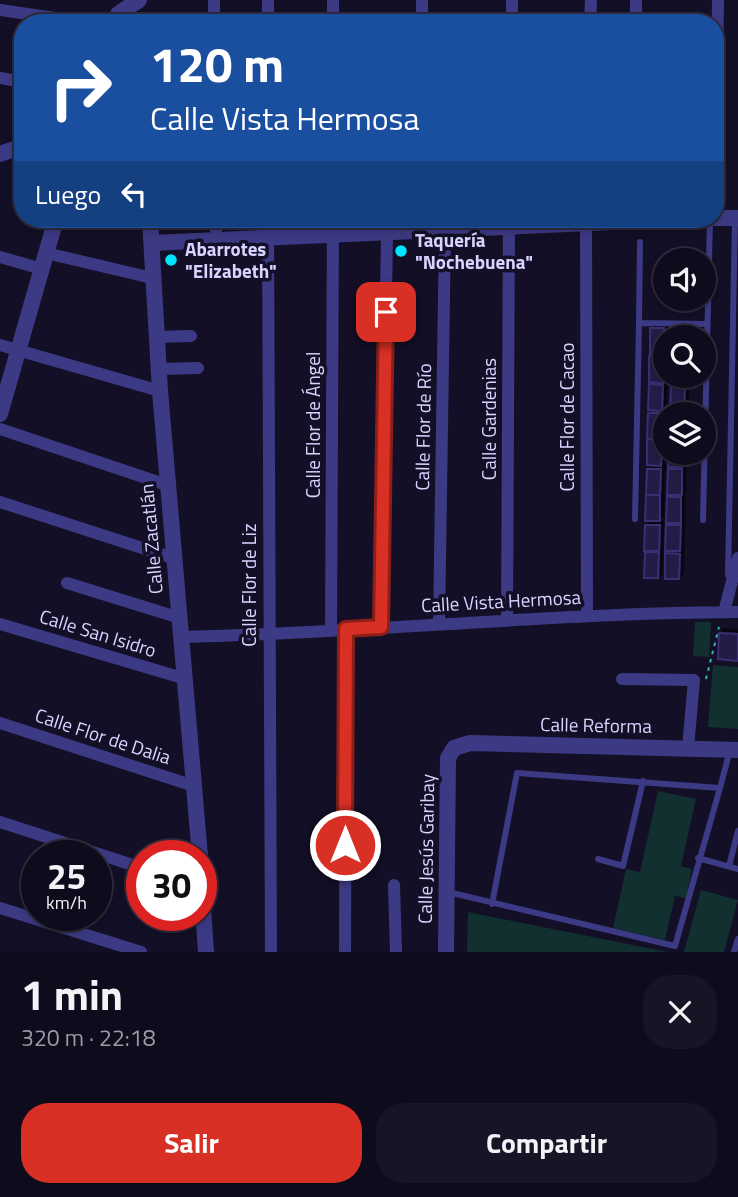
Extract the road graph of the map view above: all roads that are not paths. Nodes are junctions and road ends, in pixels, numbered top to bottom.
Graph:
1 (134, 1) edge
2 (0, 10) edge
3 (27, 14) edge
4 (118, 14) edge
5 (737, 218) edge
6 (53, 228) edge
7 (151, 228) edge
8 (216, 228) edge
9 (268, 228) edge
10 (321, 228) edge
11 (333, 228) edge
12 (348, 228) edge
13 (407, 228) edge
14 (432, 228) edge
15 (469, 228) edge
16 (509, 228) edge
17 (586, 228) edge
18 (710, 228) edge
19 (445, 231) junction
20 (387, 233) junction
21 (268, 237) junction
22 (216, 239) junction
23 (640, 242) dead end
24 (152, 243) junction
25 (0, 257) edge
26 (44, 261) junction
27 (152, 278) junction
28 (639, 323) junction
29 (707, 324) junction
30 (191, 336) dead end
31 (156, 337) junction
32 (0, 345) edge
33 (18, 351) junction
34 (198, 368) dead end
35 (159, 369) junction
36 (160, 391) junction
37 (0, 414) edge
38 (0, 429) edge
39 (167, 485) junction
40 (0, 502) edge
41 (635, 519) dead end
42 (703, 520) dead end
43 (173, 558) junction
44 (738, 558) edge
45 (66, 583) dead end
46 (728, 595) junction
47 (724, 612) junction
48 (738, 612) edge
49 (587, 616) junction
50 (180, 618) junction
51 (507, 620) junction
52 (0, 624) edge
53 (439, 624) junction
54 (381, 627) junction
55 (346, 629) junction
56 (331, 631) junction
57 (268, 635) junction
58 (182, 637) junction
59 (186, 679) junction
60 (622, 679) dead end
61 (0, 723) edge
62 (454, 748) joint
63 (688, 748) junction
64 (734, 750) edge
65 (643, 781) junction
66 (194, 786) junction
67 (720, 788) junction
68 (0, 822) edge
69 (738, 831) edge
70 (199, 840) edge
71 (698, 858) junction
72 (598, 859) dead end
73 (126, 863) edge
74 (729, 866) junction
75 (738, 869) edge
76 (394, 885) dead end
77 (447, 892) junction
78 (492, 904) junction
79 (0, 908) edge
80 (205, 931) edge
81 (738, 939) edge
82 (141, 952) edge
83 (206, 952) edge
84 (271, 952) edge
85 (345, 952) edge
86 (396, 952) edge
87 (446, 952) edge
88 (734, 952) edge

1 - 4 street
2 - 3 street
5 - 46 lane
6 - 26 street
7 - 24 street, Calle Zacatlán
8 - 22 street
9 - 21 street, Calle Flor de Liz
10 - 21 street
11 - 56 street, Calle Flor de Ángel
12 - 20 street
13 - 20 street
14 - 19 street
15 - 19 street
16 - 51 street, Calle Gardenias
17 - 49 street, Calle Flor de Cacao
18 - 29 lane
19 - 53 street, Calle Flor de Río
20 - 54 street
21 - 22 street
21 - 57 street, Calle Flor de Liz
22 - 24 street
23 - 28 lane
24 - 27 street, Calle Zacatlán
25 - 26 street
26 - 27 street
26 - 33 street
27 - 31 street, Calle Zacatlán
28 - 29 lane
28 - 41 lane
29 - 42 lane
30 - 31 street
31 - 35 street, Calle Zacatlán
32 - 33 street
33 - 36 street
33 - 37 street
34 - 35 street
35 - 36 street, Calle Zacatlán
36 - 39 street, Calle Zacatlán
38 - 39 street
39 - 43 street, Calle Zacatlán
40 - 43 street
43 - 50 street, Calle Zacatlán
44 - 46 street
45 - 50 street
46 - 47 street
47 - 48 street, Calle Vista Hermosa
47 - 49 street, Calle Vista Hermosa
49 - 51 street, Calle Vista Hermosa
50 - 58 street, Calle Zacatlán
51 - 53 street, Calle Vista Hermosa
52 - 59 street, Calle San Isidro
53 - 54 street, Calle Vista Hermosa
54 - 55 street, Calle Vista Hermosa
55 - 56 street, Calle Vista Hermosa
55 - 85 street
56 - 57 street, Calle Vista Hermosa
57 - 58 street, Calle Vista Hermosa
57 - 84 street, Calle Flor de Liz
58 - 59 street, Calle Zacatlán
59 - 66 street, Calle Zacatlán
60 - 63 street
61 - 66 street, Calle Flor de Dalia
62 - 63 street, Calle Reforma
62 - 77 street, Calle Jesús Garibay
63 - 64 street, Calle Reforma
64 - 67 lane
65 - 67 lane
65 - 72 lane
65 - 78 lane
66 - 70 street, Calle Zacatlán
67 - 71 lane
68 - 73 street
69 - 74 lane
71 - 74 lane
71 - 78 lane
74 - 75 lane
76 - 86 street
77 - 78 lane
77 - 87 street, Calle Jesús Garibay
79 - 82 street
80 - 83 street
81 - 88 lane

